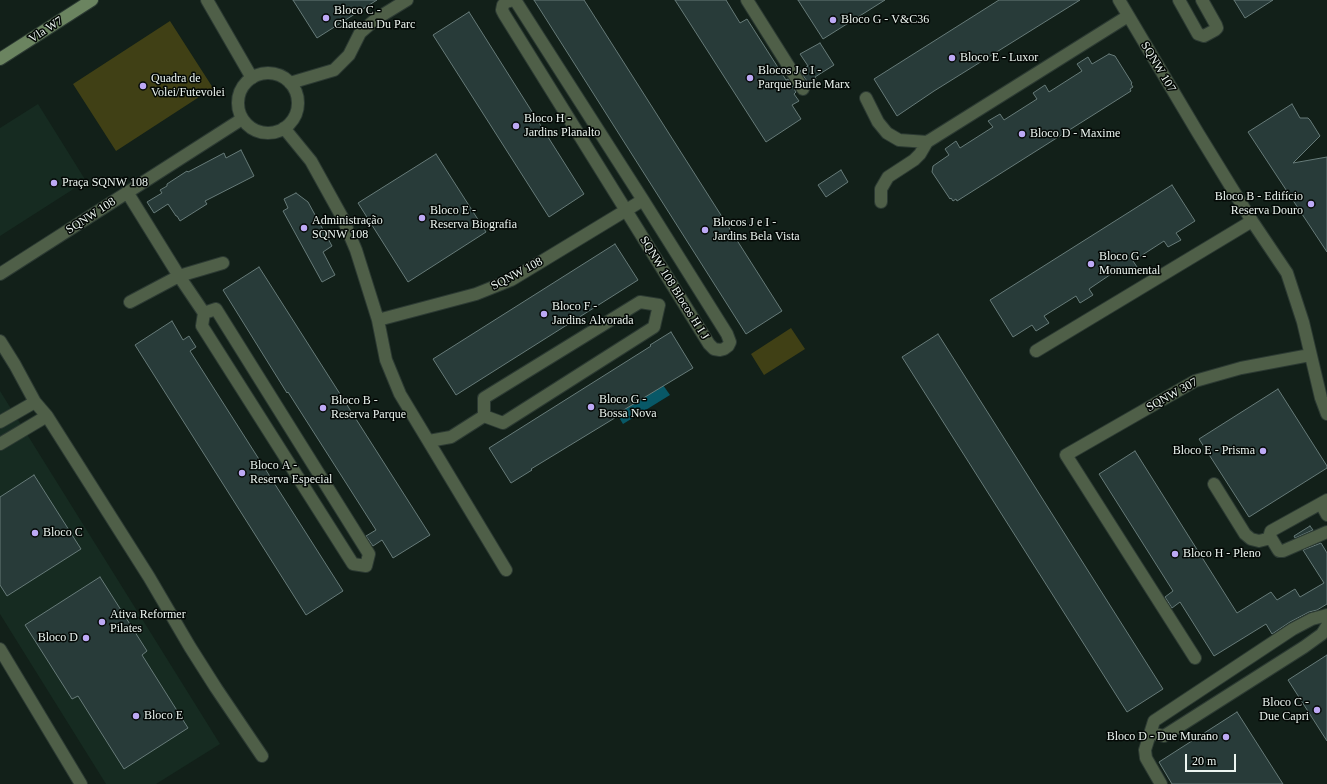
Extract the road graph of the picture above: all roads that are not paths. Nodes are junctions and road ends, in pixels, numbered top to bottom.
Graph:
1 (92, 0) edge
2 (207, 0) edge
3 (407, 0) edge
4 (747, 0) edge
5 (1119, 0) edge
6 (1179, 0) edge
7 (1202, 0) edge
8 (1128, 16) junction
9 (0, 59) edge
10 (252, 78) junction
11 (290, 83) junction
12 (803, 89) dead end
13 (866, 98) dead end
14 (242, 119) junction
15 (284, 128) junction
16 (928, 142) junction
17 (127, 192) junction
18 (643, 200) junction
19 (881, 202) dead end
20 (626, 211) junction
21 (1252, 221) junction
22 (223, 263) dead end
23 (0, 274) edge
24 (179, 276) junction
25 (130, 302) dead end
26 (204, 313) junction
27 (378, 320) junction
28 (0, 341) edge
29 (1036, 351) dead end
30 (1310, 355) junction
31 (35, 402) junction
32 (1327, 414) edge
33 (47, 416) junction
34 (484, 416) junction
35 (0, 422) edge
36 (429, 441) junction
37 (0, 444) edge
38 (1214, 484) dead end
39 (1324, 502) edge
40 (1327, 515) edge
41 (1327, 532) edge
42 (1271, 538) junction
43 (506, 570) dead end
44 (1327, 615) edge
45 (1327, 626) edge
46 (0, 649) edge
47 (1195, 658) dead end
48 (1150, 733) junction
49 (262, 756) dead end
50 (80, 784) edge
51 (1161, 784) edge

1 - 9 main road, Vla W7
2 - 10 street
3 - 11 street
4 - 12 street
5 - 8 street, SQNW 107
6 - 7 street
8 - 16 street
8 - 21 street, SQNW 107
10 - 11 street
10 - 14 street
11 - 15 street
13 - 16 street
14 - 15 street
14 - 17 street, SQNW 108
15 - 27 street
16 - 19 street
17 - 23 street, SQNW 108
17 - 24 street
18 - 20 street, SQNW 108
18 - 20 street, SQNW 108 Blocos H I J
18 - 20 street, SQNW 108 Blocos H I J
20 - 27 street, SQNW 108
21 - 29 street
21 - 30 street
22 - 24 street
24 - 25 street
24 - 26 street
26 - 26 street
27 - 36 street
28 - 31 street
30 - 32 street
30 - 47 street, SQNW 307
31 - 33 street
31 - 35 street
33 - 37 street
33 - 49 street
34 - 34 street
34 - 36 street
36 - 43 street
38 - 42 street
39 - 40 street
39 - 42 street
41 - 42 street
44 - 48 street
45 - 48 street
46 - 50 street
48 - 51 street

